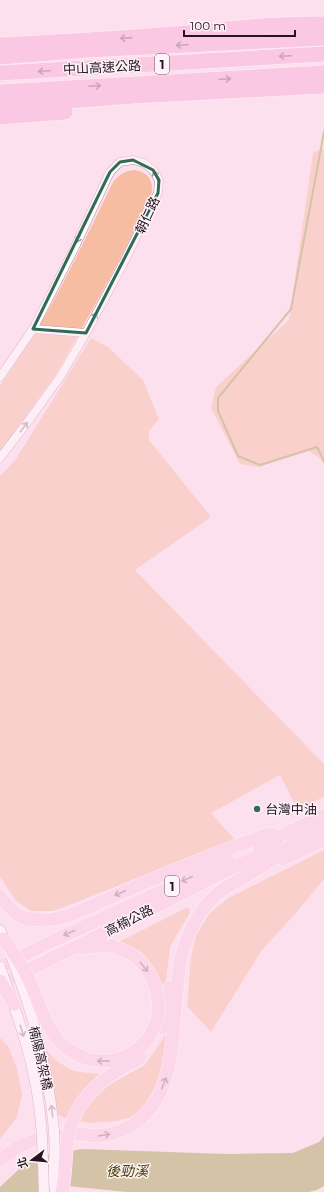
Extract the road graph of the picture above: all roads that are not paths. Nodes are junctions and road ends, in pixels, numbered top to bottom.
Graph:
1 (324, 24) edge
2 (0, 37) edge
3 (324, 38) edge
4 (87, 40) junction
5 (0, 45) edge
6 (324, 54) edge
7 (0, 57) edge
8 (0, 73) edge
9 (324, 73) edge
10 (324, 86) edge
11 (266, 90) junction
12 (0, 92) edge
13 (0, 106) edge
14 (0, 117) edge
15 (33, 329) junction
16 (86, 333) junction
17 (0, 376) edge
18 (0, 458) edge
19 (324, 806) edge
20 (324, 816) edge
21 (324, 826) edge
22 (310, 832) edge
23 (255, 843) junction
24 (249, 867) junction
25 (0, 896) edge
26 (200, 912) junction
27 (2, 934) edge
28 (74, 948) junction
29 (20, 957) junction
30 (0, 963) edge
31 (0, 967) edge
32 (0, 981) edge
33 (0, 985) edge
34 (14, 1004) junction
35 (0, 1160) edge
36 (44, 1192) edge
37 (55, 1192) edge
38 (62, 1192) edge

1 -> 4 highway
2 - 4 highway
3 -> 7 highway
4 - 5 highway
6 -> 8 highway, 中山高速公路 / 1
12 -> 9 highway, 中山高速公路 / 1
10 - 11 highway
11 - 13 highway
11 - 14 highway
15 - 16 street
16 -> 15 street, 朝仁路
15 - 17 street, 朝仁路
18 -> 16 street, 朝仁路
19 - 22 main road, 高楠公路 / 1
20 - 22 main road, 高楠公路 / 1
21 - 22 main road, 高楠公路 / 1
22 - 23 main road, 高楠公路 / 1
22 - 23 main road
22 - 24 main road, 高楠公路 / 1
22 - 24 main road
23 -> 25 main road
23 -> 29 main road, 高楠公路 / 1
24 - 26 main road
24 - 28 main road, 高楠公路 / 1
35 -> 26 main road
26 - 38 main road, bridge
28 -> 27 main road, bridge
37 -> 27 street, 楠陽高架橋, bridge
28 - 33 main road, 高楠公路 / 1
29 - 30 main road
29 - 31 main road, 高楠公路 / 1
31 - 34 street, bridge
32 - 34 main road, bridge
34 -> 36 street, bridge

